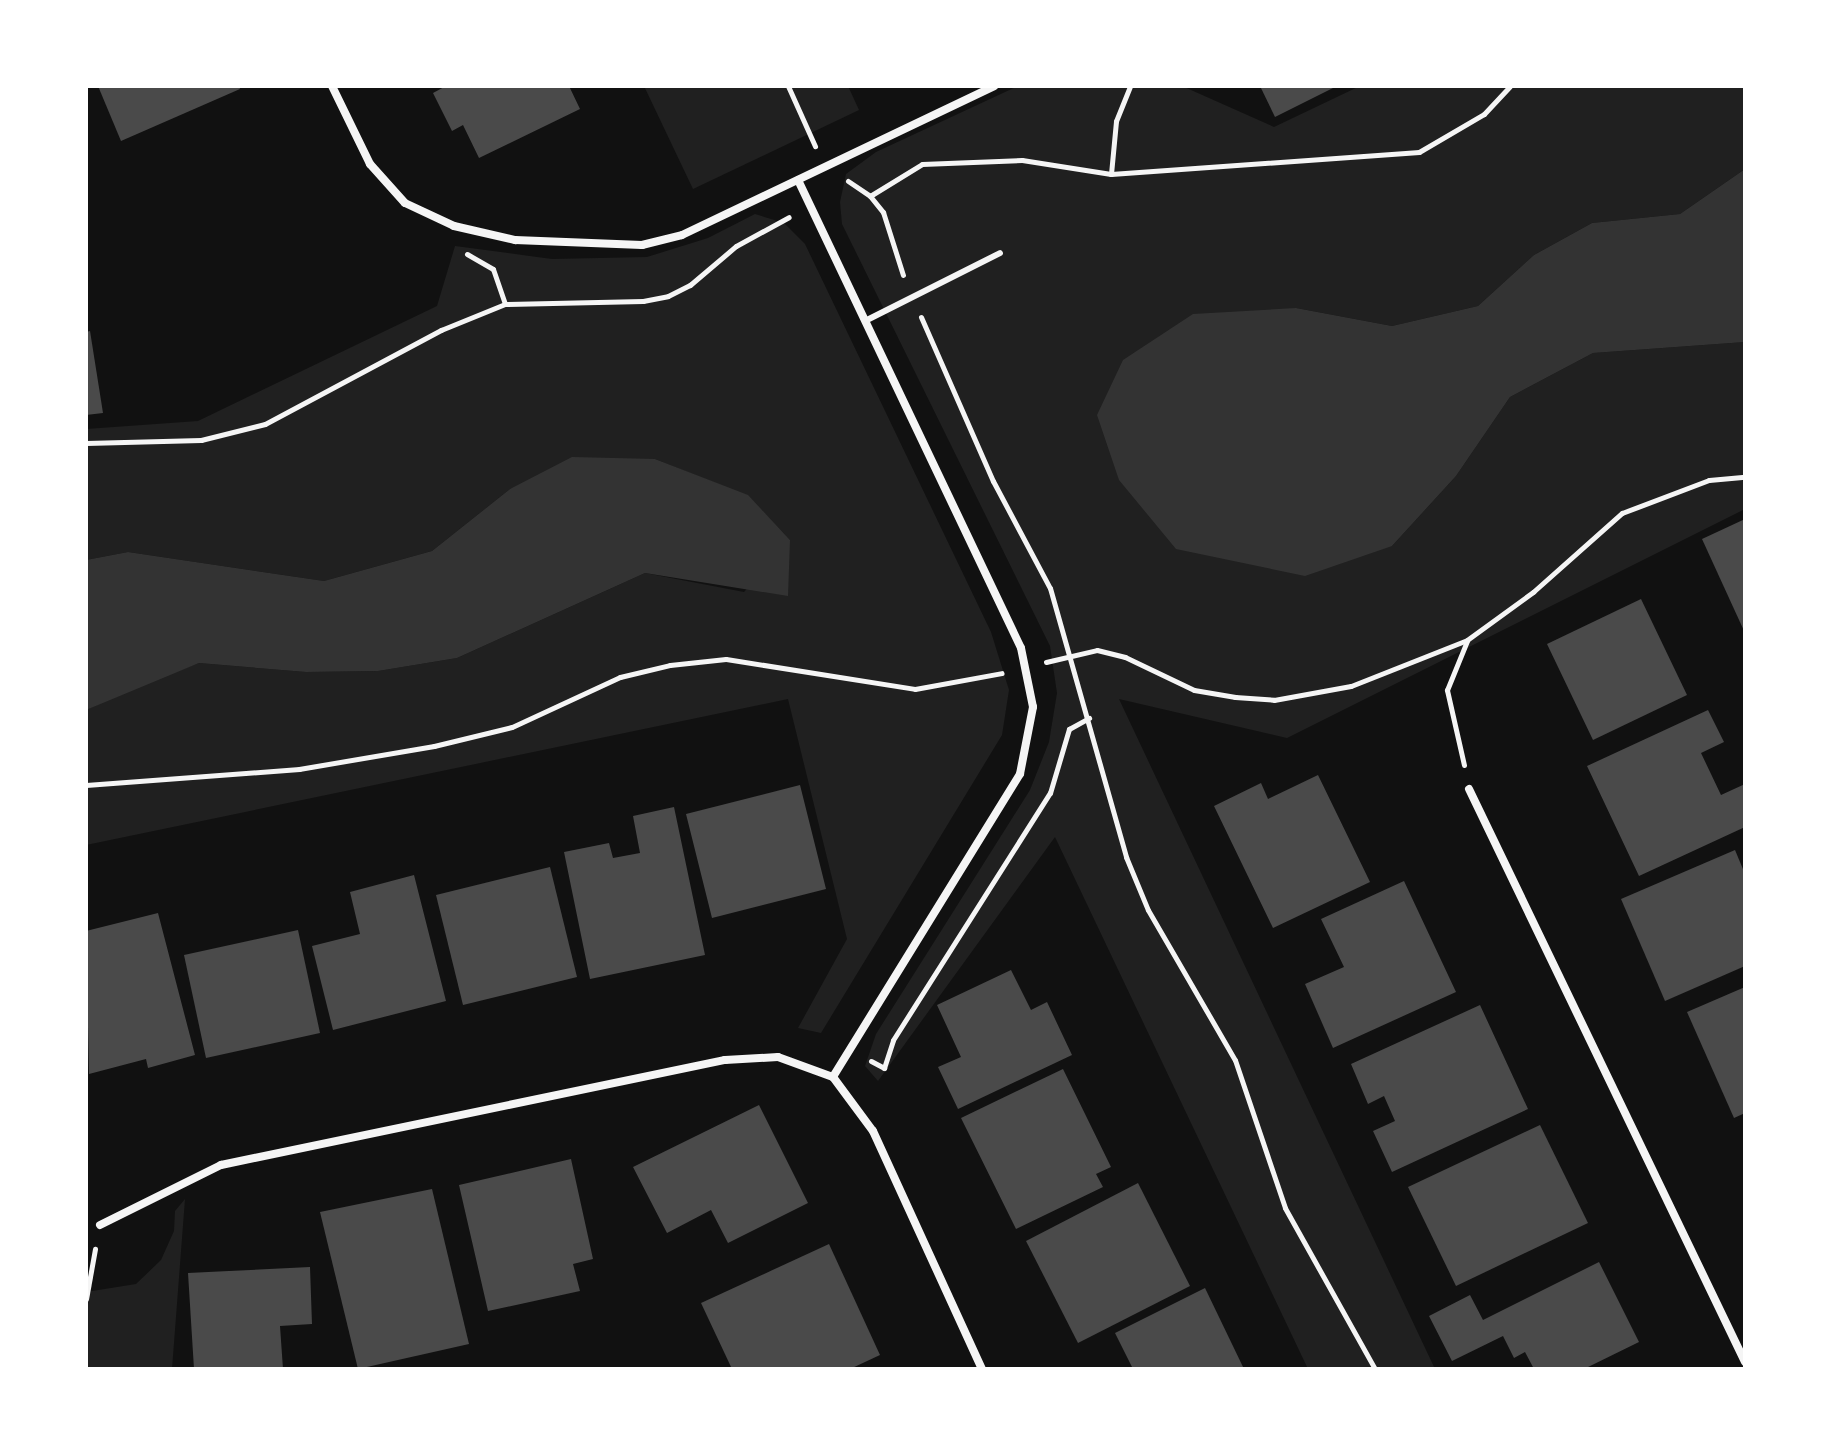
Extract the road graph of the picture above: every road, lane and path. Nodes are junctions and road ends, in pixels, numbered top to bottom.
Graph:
1 (332, 86) edge
2 (788, 86) edge
3 (994, 86) edge
4 (1130, 86) edge
5 (1510, 86) edge
6 (811, 138) dead end
7 (1111, 174) junction
8 (844, 179) dead end
9 (798, 180) junction
10 (870, 196) junction
11 (810, 205) junction
12 (469, 229) junction
13 (1000, 253) dead end
14 (912, 298) junction
15 (505, 304) junction
16 (865, 321) junction
17 (86, 443) edge
18 (1745, 477) edge
19 (1467, 640) junction
20 (1073, 655) junction
21 (1025, 668) junction
22 (1089, 718) junction
23 (86, 785) edge
24 (1469, 789) joint
25 (849, 1049) junction
26 (833, 1077) junction
27 (100, 1225) joint
28 (86, 1299) edge
29 (1745, 1362) edge
30 (982, 1369) edge
31 (1375, 1369) edge

1 - 12 street
2 - 6 path
3 - 9 street
4 - 7 path
5 - 7 path
7 - 10 path
8 - 10 path
9 - 11 street
9 - 12 street
10 - 14 path
11 - 15 path
11 - 16 street
12 - 15 path
13 - 14 lane
14 - 16 lane
14 - 20 path
15 - 17 path
16 - 21 street
18 - 19 path
19 - 20 path
19 - 24 path
20 - 21 path
20 - 22 path
21 - 23 path
21 - 25 street
22 - 25 path
22 - 31 path
24 - 29 street
25 - 26 street
26 - 27 street
26 - 30 street
27 - 28 path

